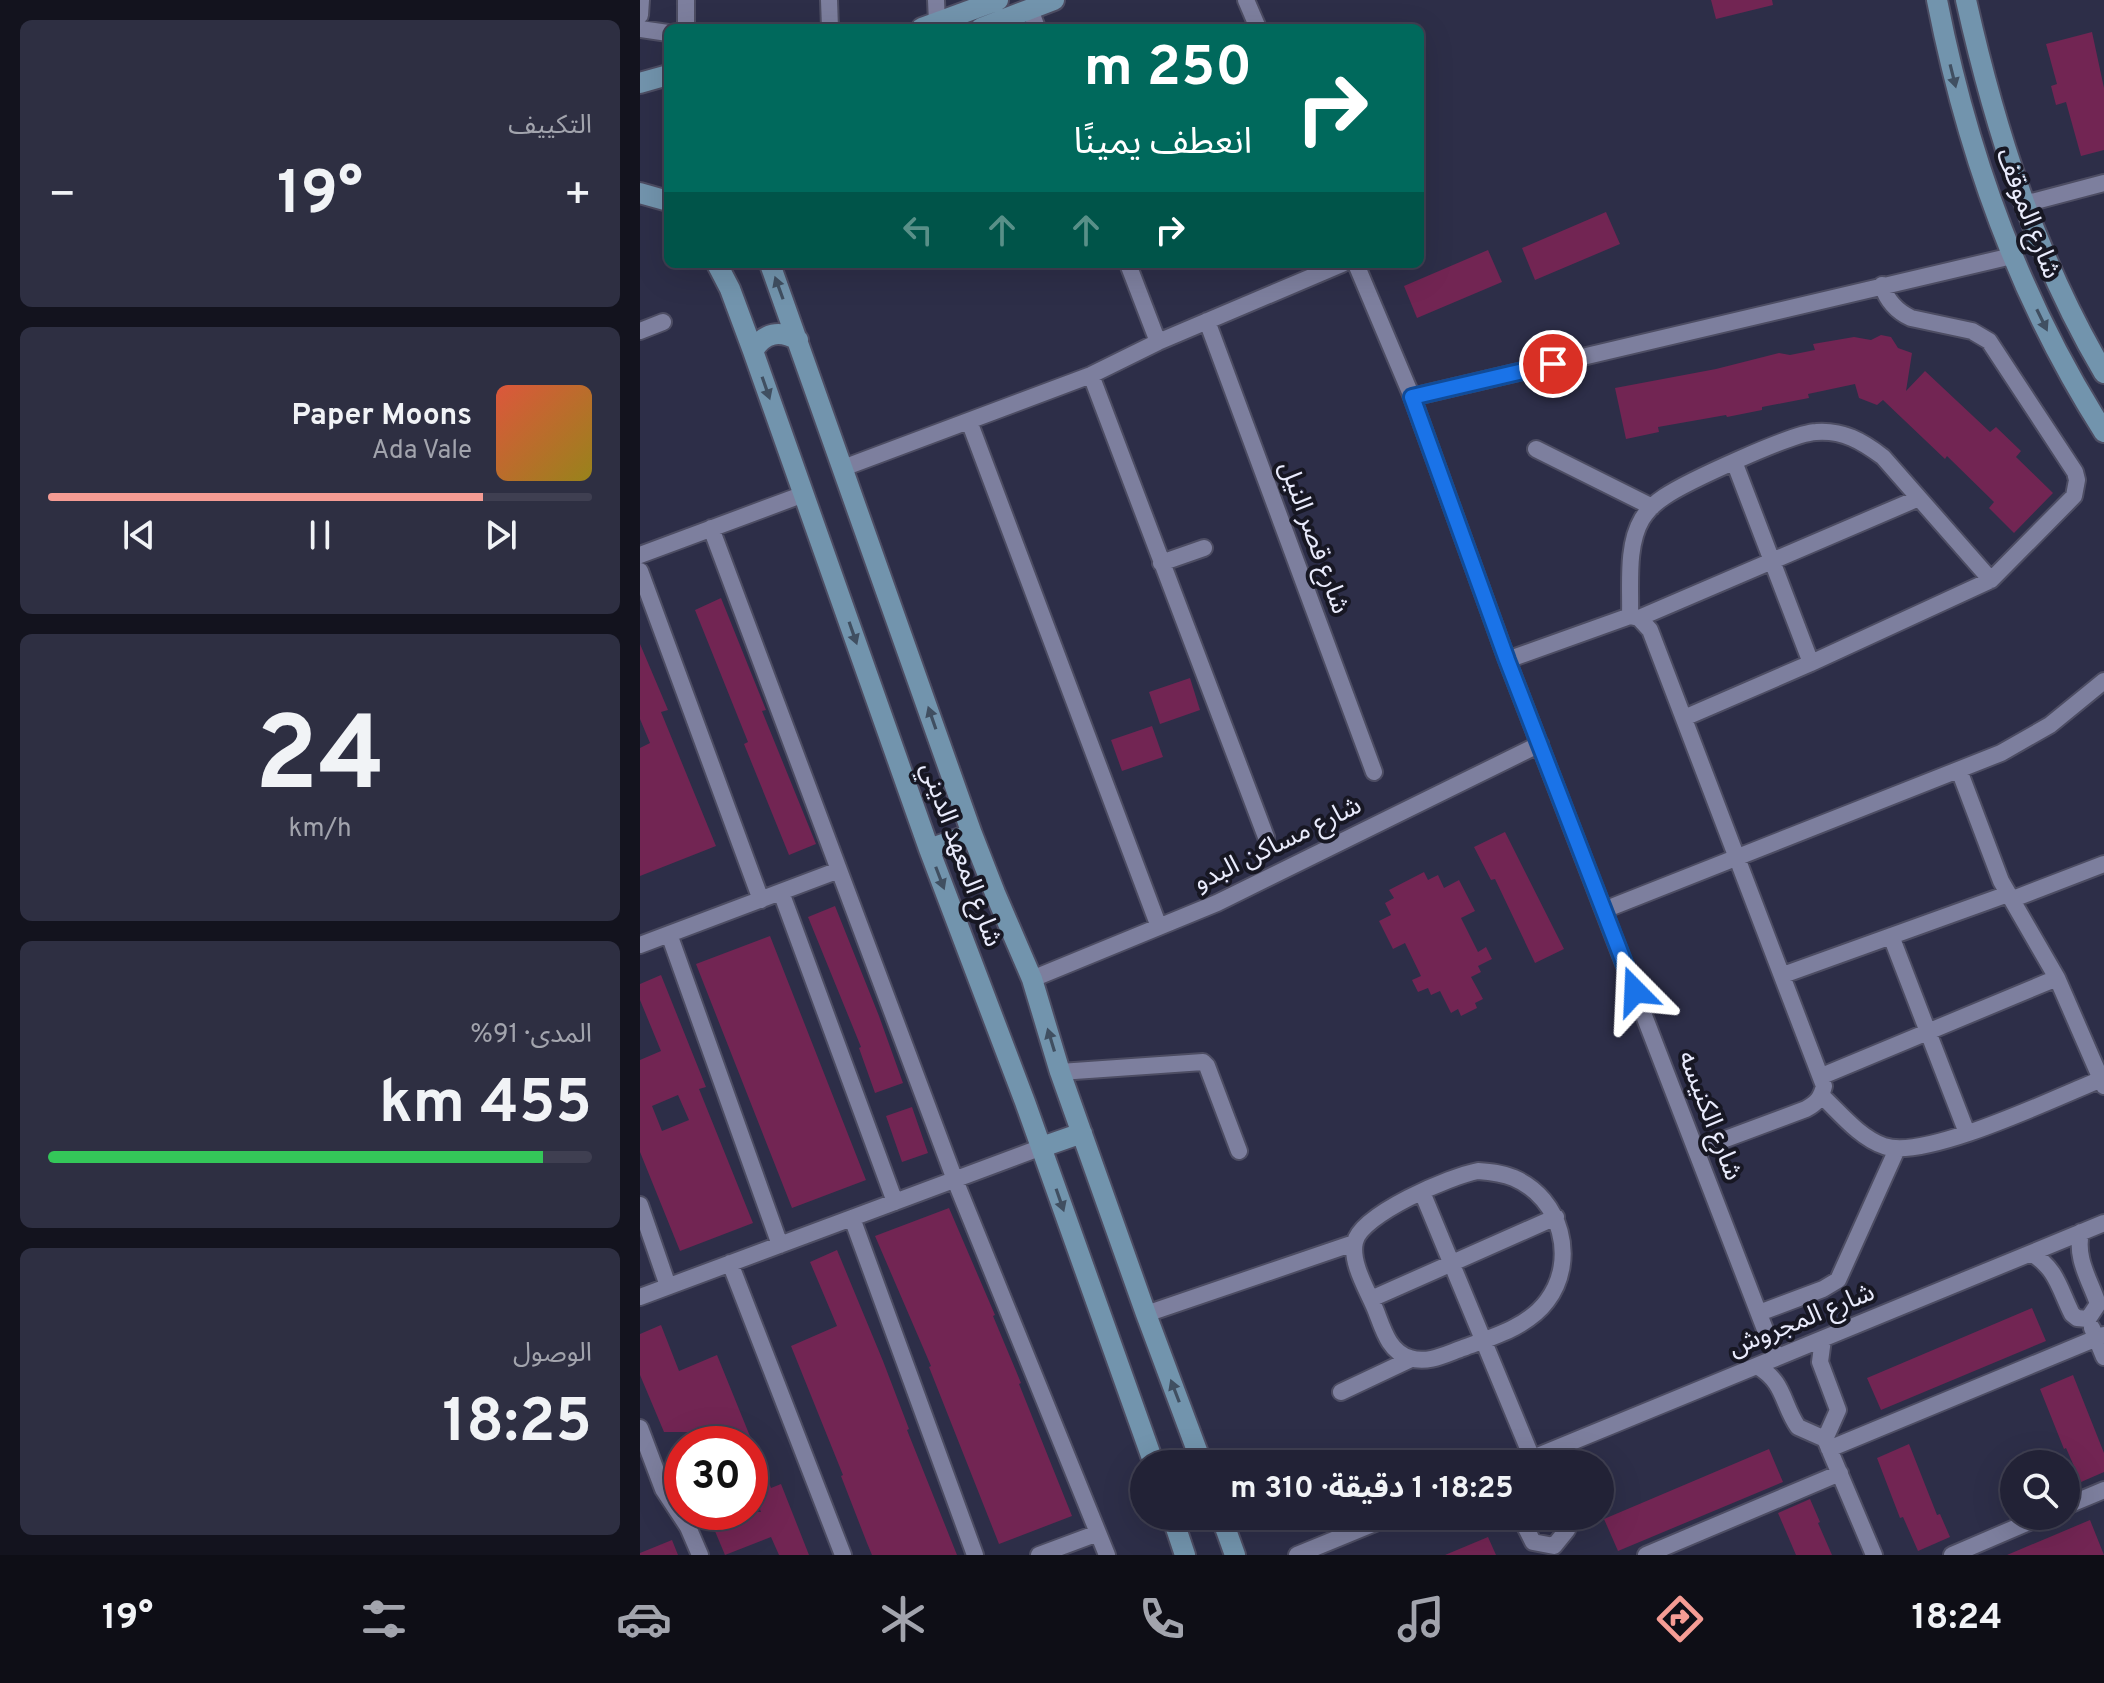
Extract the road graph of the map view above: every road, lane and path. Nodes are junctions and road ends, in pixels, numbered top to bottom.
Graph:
1 (641, 0) edge
2 (686, 0) edge
3 (829, 0) edge
4 (936, 0) edge
5 (998, 0) edge
6 (1054, 0) edge
7 (1246, 0) edge
8 (1937, 0) edge
9 (1966, 0) edge
10 (640, 15) edge
11 (1033, 19) edge
12 (686, 24) edge
13 (830, 24) edge
14 (930, 24) edge
15 (933, 24) edge
16 (1004, 24) edge
17 (1256, 24) edge
18 (640, 29) edge
19 (664, 32) edge
20 (664, 76) edge
21 (640, 83) edge
22 (2104, 183) edge
23 (2024, 204) junction
24 (2012, 256) junction
25 (719, 268) edge
26 (771, 268) edge
27 (1130, 268) edge
28 (1333, 268) edge
29 (1358, 268) edge
30 (1882, 285) junction
31 (1207, 321) junction
32 (663, 322) dead end
33 (640, 331) edge
34 (798, 340) junction
35 (1158, 342) junction
36 (753, 351) junction
37 (2104, 373) edge
38 (1091, 375) junction
39 (1412, 397) junction
40 (969, 421) junction
41 (2104, 432) edge
42 (1536, 449) dead end
43 (1735, 464) junction
44 (843, 468) junction
45 (804, 494) junction
46 (1919, 498) junction
47 (1652, 507) junction
48 (711, 528) junction
49 (1204, 548) dead end
50 (640, 555) edge
51 (1772, 561) junction
52 (1161, 563) junction
53 (640, 571) edge
54 (1991, 580) junction
55 (1635, 617) junction
56 (1507, 660) junction
57 (1811, 663) junction
58 (2101, 690) edge
59 (1684, 718) junction
60 (1540, 744) junction
61 (1959, 770) junction
62 (1374, 772) dead end
63 (972, 834) junction
64 (1266, 837) dead end
65 (929, 849) junction
66 (1737, 857) junction
67 (2104, 864) edge
68 (839, 870) junction
69 (781, 892) junction
70 (2011, 896) junction
71 (761, 900) junction
72 (1604, 910) junction
73 (1159, 927) junction
74 (669, 934) junction
75 (1891, 936) junction
76 (641, 941) edge
77 (1783, 975) junction
78 (2057, 978) junction
79 (1032, 979) junction
80 (1928, 1032) junction
81 (1060, 1072) junction
82 (1822, 1076) junction
83 (2103, 1081) edge
84 (1822, 1096) junction
85 (1082, 1133) junction
86 (1967, 1133) junction
87 (1042, 1147) junction
88 (1897, 1149) junction
89 (1696, 1150) junction
90 (1239, 1151) dead end
91 (955, 1180) junction
92 (1422, 1192) junction
93 (895, 1202) junction
94 (640, 1205) edge
95 (1556, 1217) junction
96 (852, 1218) junction
97 (2104, 1223) edge
98 (2081, 1232) junction
99 (1354, 1243) junction
100 (780, 1245) junction
101 (2031, 1253) junction
102 (730, 1263) junction
103 (1451, 1263) junction
104 (668, 1286) junction
105 (640, 1297) edge
106 (1371, 1299) junction
107 (1759, 1313) junction
108 (1146, 1314) junction
109 (2088, 1319) junction
110 (2100, 1336) edge
111 (1823, 1339) junction
112 (1483, 1341) junction
113 (2104, 1357) edge
114 (1776, 1358) junction
115 (1411, 1359) junction
116 (1757, 1366) junction
117 (1341, 1392) dead end
118 (640, 1428) edge
119 (1827, 1444) junction
120 (1149, 1450) edge
121 (1197, 1450) edge
122 (1521, 1450) edge
123 (1567, 1450) edge
124 (1840, 1473) junction
125 (2104, 1490) edge
126 (2080, 1500) edge
127 (1177, 1530) edge
128 (1226, 1530) edge
129 (1358, 1530) edge
130 (1527, 1530) edge
131 (1567, 1530) edge
132 (2010, 1530) edge
133 (1098, 1533) junction
134 (1556, 1551) edge
135 (700, 1555) edge
136 (843, 1555) edge
137 (975, 1555) edge
138 (1039, 1555) edge
139 (1107, 1555) edge
140 (1185, 1555) edge
141 (1235, 1555) edge
142 (1297, 1555) edge
143 (1646, 1555) edge
144 (1874, 1555) edge
145 (1952, 1555) edge

1 - 10 street
2 - 12 street
3 - 13 street
4 - 14 street
5 - 15 street
6 - 11 street
7 - 17 street
8 -> 24 street, شارع الموقف
9 - 23 street, شارع الموقف
11 - 16 street
18 - 19 street
20 - 21 street
22 - 23 street
23 - 37 street, شارع الموقف
24 - 30 street
24 -> 41 street, شارع الموقف
25 - 36 street, شارع المعهد الديني
34 -> 26 street, شارع المعهد الديني
27 - 35 street
28 - 31 street
29 - 39 street, شارع الكنيسه
30 - 39 street
30 - 54 street
31 - 35 street
31 - 62 street, شارع قصر النيل
32 - 33 street
34 - 36 street
34 - 44 street, شارع المعهد الديني
35 - 38 street
36 -> 45 street, شارع المعهد الديني
38 - 40 street
38 - 52 street
39 - 56 street, شارع الكنيسه
40 - 44 street
40 - 73 street
42 - 47 street
43 - 46 street
43 - 47 street
43 - 51 street
63 -> 44 street, شارع المعهد الديني
45 - 48 street
45 -> 65 street, شارع المعهد الديني
46 - 51 street
46 - 54 street
47 - 55 street
48 - 50 street
48 - 68 street
49 - 52 street
51 - 55 street
51 - 57 street
52 - 64 street
53 - 71 street
54 - 57 street
55 - 56 street
55 - 59 street
56 - 60 street, شارع الكنيسه
57 - 59 street
58 - 61 street
59 - 66 street
60 - 72 street, شارع الكنيسه
60 - 73 street, شارع مساكن البدو
61 - 66 street
61 - 70 street
63 - 65 street
63 - 79 street, شارع المعهد الديني
65 -> 87 street, شارع المعهد الديني
66 - 72 street
66 - 77 street
67 - 70 street
68 - 69 street
68 - 91 street
69 - 71 street
69 - 93 street
70 - 75 street
70 - 78 street
71 - 74 street
72 - 89 street, شارع الكنيسه
73 - 79 street, شارع مساكن البدو
74 - 76 street
74 - 100 street
75 - 77 street
75 - 80 street
77 - 82 street
78 - 80 street
78 - 83 street
81 -> 79 street, شارع المعهد الديني
80 - 82 street
80 - 86 street
81 - 85 street, شارع المعهد الديني
81 - 90 street
82 - 84 street
83 - 86 street
84 - 88 street
84 - 89 street
85 - 87 street
85 - 108 street, شارع المعهد الديني
86 - 88 street
87 - 91 street
87 -> 120 street, شارع المعهد الديني
88 - 107 street
89 - 107 street, شارع الكنيسه
91 - 93 street
91 - 133 street
92 - 95 street
92 - 99 street
92 - 103 street
93 - 96 street
94 - 104 street
95 - 103 street
95 - 112 street
96 - 100 street
96 - 137 street
97 - 98 street, شارع المجروش
98 - 101 street, شارع المجروش
98 - 109 street
99 - 106 street
99 - 108 street
100 - 102 street
101 - 109 street
101 - 111 street, شارع المجروش
102 - 104 street
102 - 136 street
103 - 106 street
103 - 112 street
104 - 105 street
106 - 115 street
107 - 114 street, شارع الكنيسه
121 -> 108 street, شارع المعهد الديني
109 - 110 street
110 - 113 street
110 - 119 street
111 - 114 street, شارع المجروش
111 - 119 street
112 - 115 street
112 - 122 street
114 - 116 street, شارع المجروش
115 - 117 street
116 - 119 street
116 - 123 street, شارع المجروش
118 - 135 street
119 - 124 street
124 - 143 street
124 - 144 street
125 - 126 street
127 - 140 street
128 - 141 street
129 - 142 street
130 - 134 street
131 - 134 street
132 - 145 street
133 - 138 street
133 - 139 street

